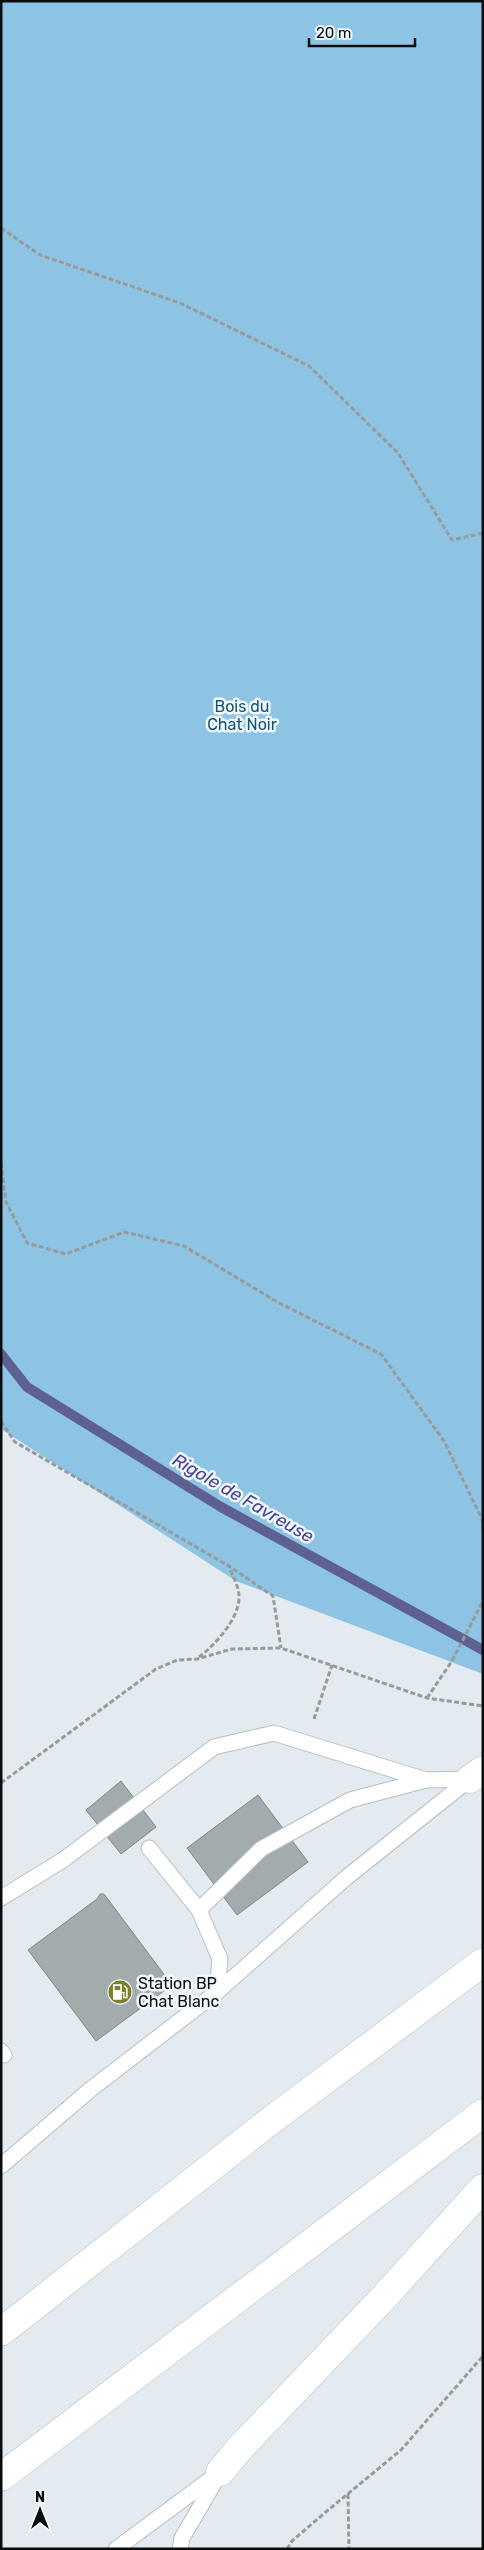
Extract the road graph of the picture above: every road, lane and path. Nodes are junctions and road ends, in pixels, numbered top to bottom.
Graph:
1 (1, 228) edge
2 (483, 533) edge
3 (1, 1163) edge
4 (1, 1421) edge
5 (483, 1532) edge
6 (229, 1566) junction
7 (483, 1601) edge
8 (281, 1648) junction
9 (197, 1659) junction
10 (332, 1665) junction
11 (427, 1698) junction
12 (483, 1706) edge
13 (306, 1742) junction
14 (476, 1774) edge
15 (426, 1780) junction
16 (1, 1783) edge
17 (149, 1848) dead end
18 (1, 1898) edge
19 (199, 1910) junction
20 (483, 1962) edge
21 (217, 1992) junction
22 (483, 2114) edge
23 (1, 2166) edge
24 (483, 2188) edge
25 (1, 2332) edge
26 (483, 2356) edge
27 (220, 2472) junction
28 (1, 2477) edge
29 (348, 2494) junction
30 (116, 2549) edge
31 (180, 2549) edge
32 (287, 2549) edge
33 (349, 2549) edge

1 - 2 path
3 - 5 path
4 - 6 path
6 - 8 path
6 - 9 path
7 - 11 path
8 - 9 path
8 - 10 path
9 - 16 path
10 - 11 path
10 - 13 path
11 - 12 path
13 - 15 lane
13 - 18 lane
14 - 15 lane
14 - 21 lane
15 - 19 lane
17 - 19 lane
19 - 21 lane
20 - 25 highway
21 - 23 lane
22 - 28 highway
24 - 27 highway
26 - 29 path
27 - 30 lane
27 - 31 lane
29 - 32 path
29 - 33 path

